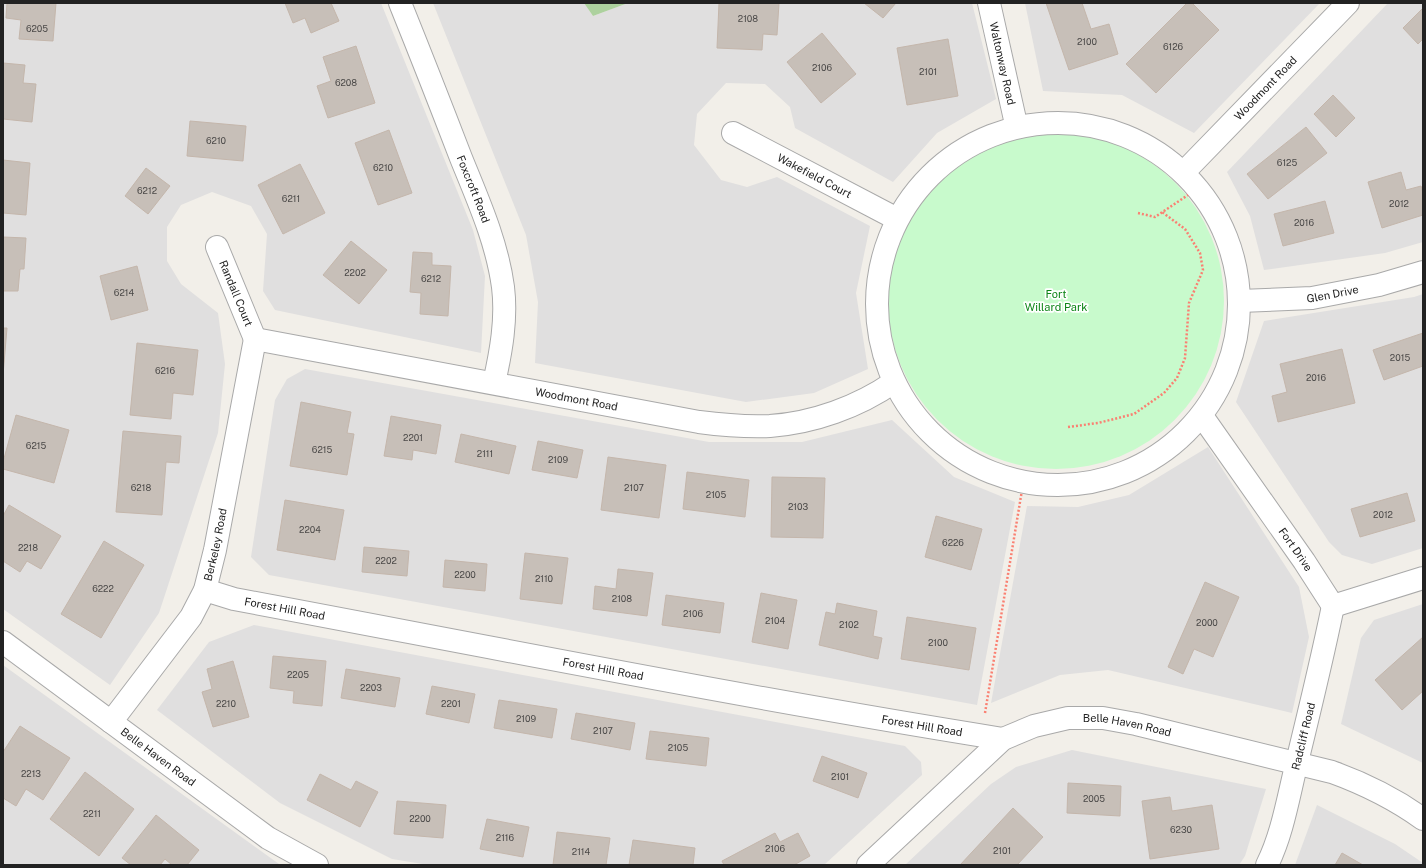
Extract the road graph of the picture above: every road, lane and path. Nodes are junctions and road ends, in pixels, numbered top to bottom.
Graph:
1 (400, 3) edge
2 (989, 3) edge
3 (1348, 3) edge
4 (1016, 124) junction
5 (733, 133) dead end
6 (1184, 172) junction
7 (1200, 187) junction
8 (1162, 212) junction
9 (1138, 213) dead end
10 (897, 218) junction
11 (216, 247) dead end
12 (1423, 272) edge
13 (1240, 301) junction
14 (255, 339) junction
15 (894, 382) junction
16 (494, 383) junction
17 (1202, 416) junction
18 (1068, 427) dead end
19 (1023, 484) junction
20 (1423, 578) edge
21 (205, 590) junction
22 (1333, 606) junction
23 (3, 642) edge
24 (111, 722) junction
25 (1003, 739) junction
26 (1297, 762) junction
27 (1423, 818) edge
28 (317, 865) edge
29 (868, 865) edge
30 (1267, 865) edge

1 - 16 street, Foxcroft Road
2 - 4 street, Waltonway Road
3 - 6 street, Woodmont Road
4 - 6 street
4 - 10 street
5 - 10 street, Wakefield Court
6 - 7 street
7 - 8 path
7 - 13 street
8 - 9 path
8 - 18 path
10 - 15 street
11 - 14 street, Randall Court
12 - 13 street, Glen Drive
13 - 17 street
14 - 16 street, Woodmont Road
14 - 21 street, Berkeley Road
15 - 16 street, Woodmont Road
15 - 19 street
17 - 19 street
17 - 22 street, Fort Drive
19 - 25 path
20 - 22 street
21 - 24 street, Berkeley Road
21 - 25 street, Forest Hill Road
22 - 26 street, Radcliff Road
23 - 24 street, Belle Haven Road
24 - 28 street, Belle Haven Road
25 - 26 street, Belle Haven Road
25 - 29 street, Belle Haven Road
26 - 27 street, Belle Haven Road
26 - 30 street, Radcliff Road

